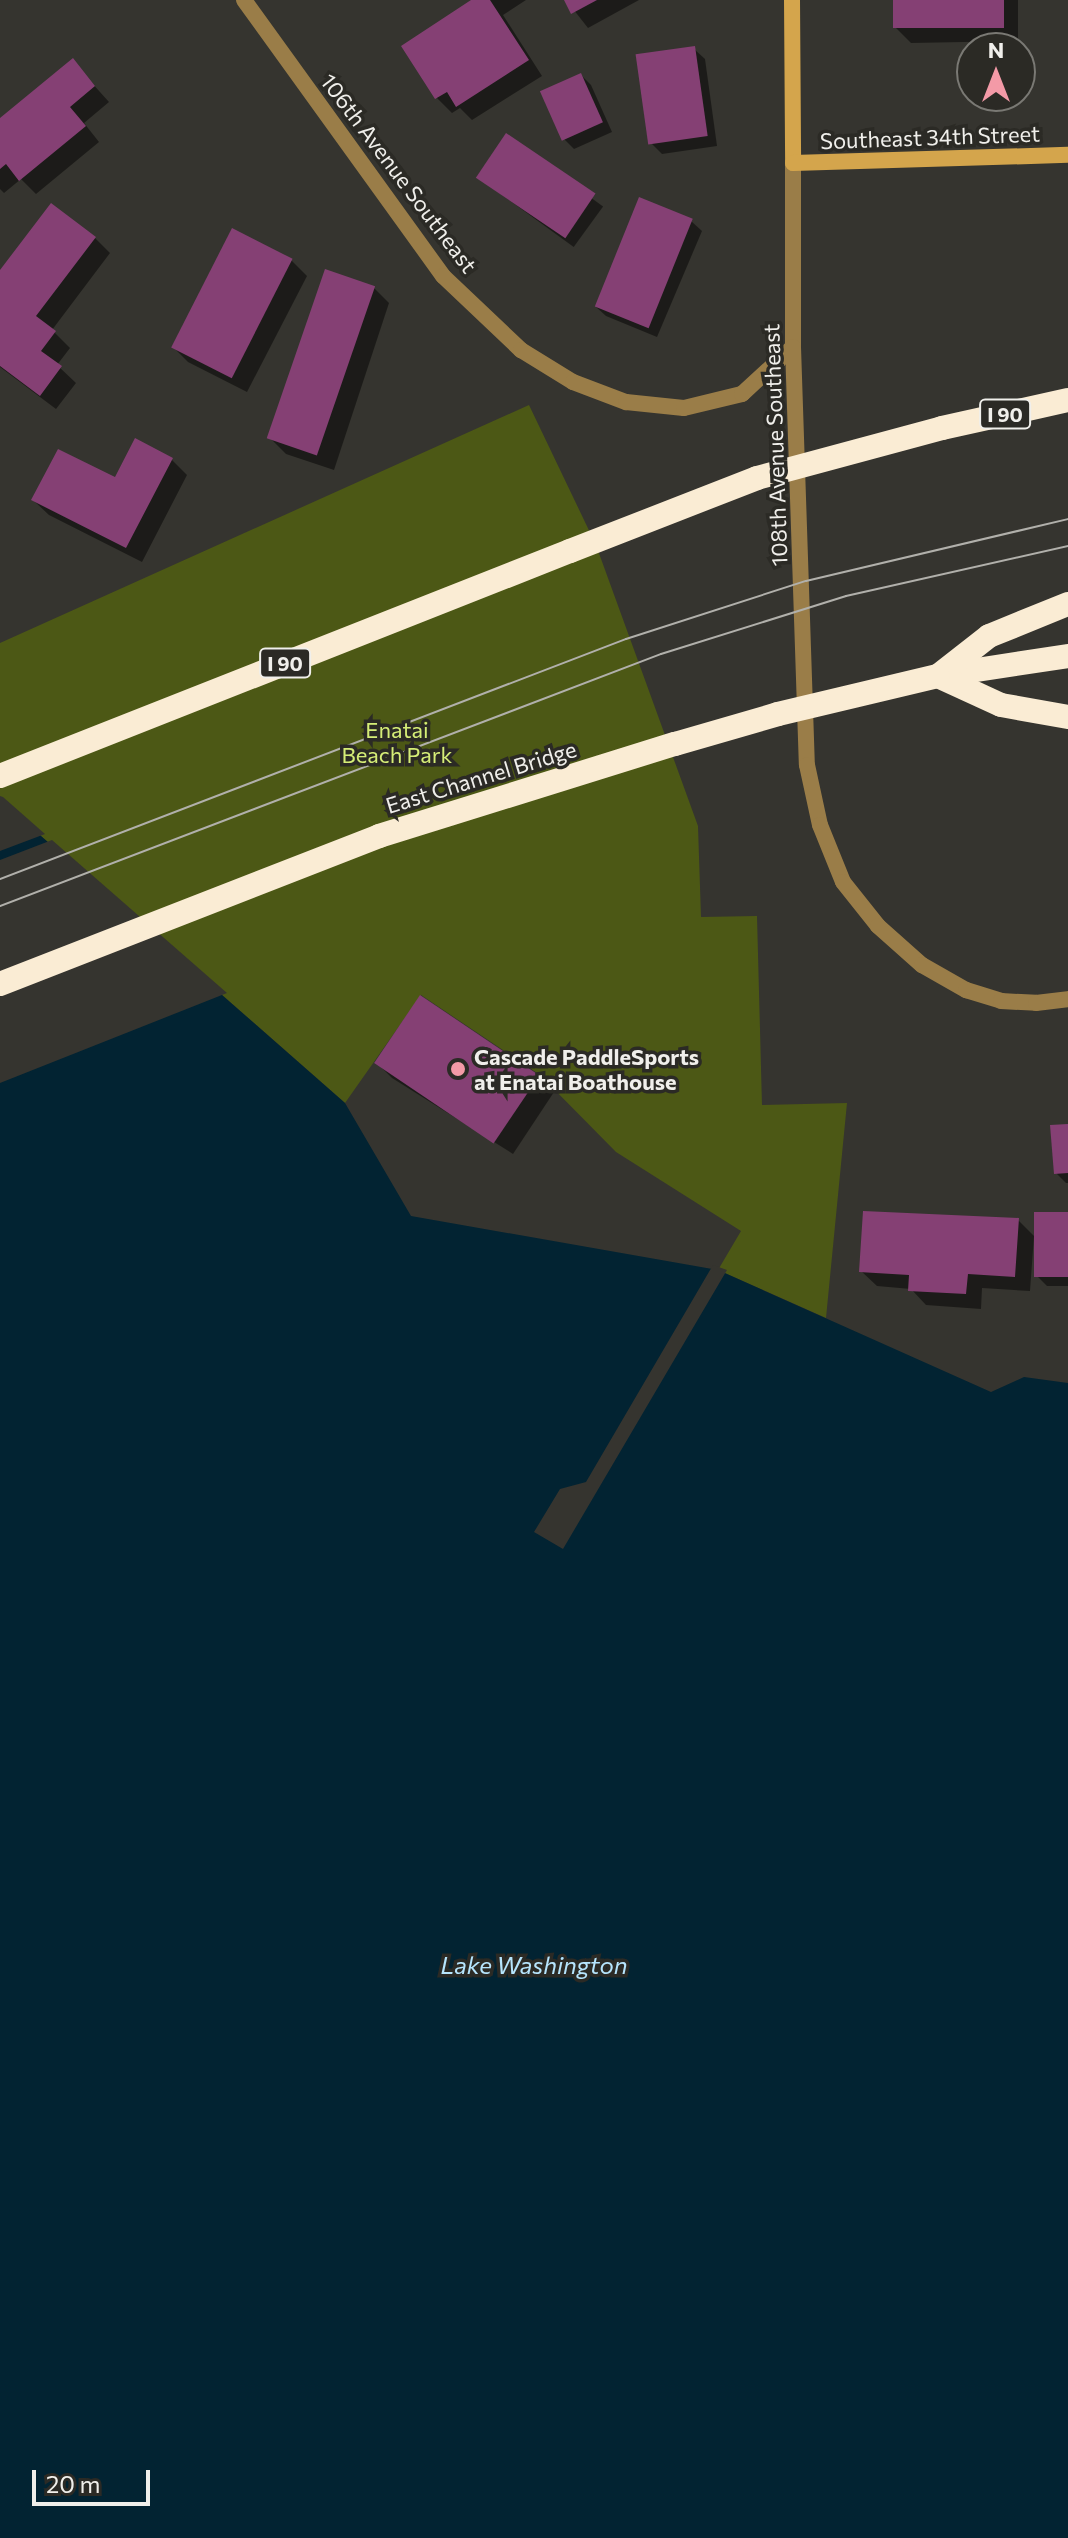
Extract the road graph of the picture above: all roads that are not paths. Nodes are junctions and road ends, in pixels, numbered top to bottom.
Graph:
1 (244, 0) edge
2 (792, 0) edge
3 (1068, 155) edge
4 (793, 163) junction
5 (793, 347) junction
6 (1068, 400) edge
7 (1068, 604) edge
8 (1068, 656) edge
9 (938, 676) junction
10 (1068, 717) edge
11 (0, 776) edge
12 (0, 984) edge
13 (1068, 999) edge

1 - 5 street, 106th Avenue Southeast
2 - 4 street, 108th Avenue Southeast
3 - 4 street, Southeast 34th Street
4 - 5 street, 108th Avenue Southeast
5 - 13 street, 108th Avenue Southeast
6 - 11 highway, I 90, bridge
7 - 9 highway
8 - 9 highway, East Channel Bridge
9 - 10 highway
9 - 12 highway, East Channel Bridge, bridge

